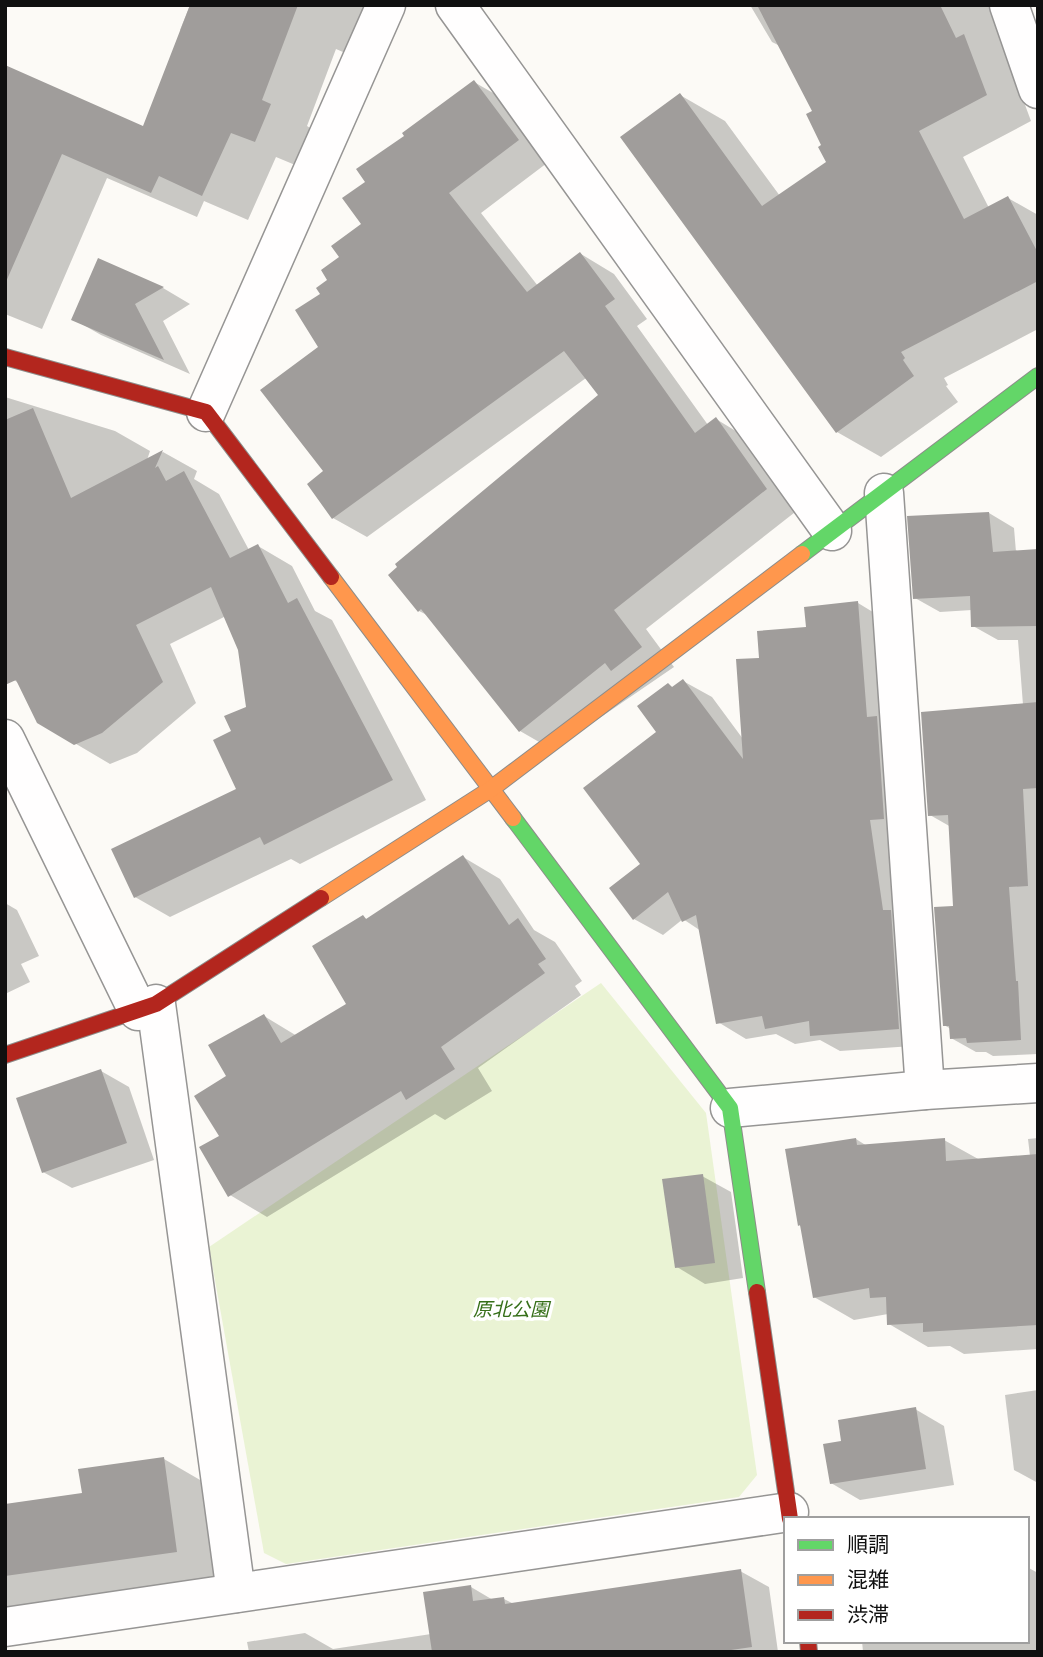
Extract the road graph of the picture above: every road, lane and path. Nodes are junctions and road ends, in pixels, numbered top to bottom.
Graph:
1 (386, 5) edge
2 (455, 5) edge
3 (1009, 5) edge
4 (1038, 89) edge
5 (5, 357) edge
6 (1038, 376) edge
7 (206, 412) junction
8 (884, 493) junction
9 (832, 531) junction
10 (5, 740) edge
11 (491, 789) junction
12 (147, 1008) junction
13 (5, 1055) edge
14 (1038, 1083) edge
15 (925, 1090) junction
16 (730, 1108) junction
17 (790, 1515) edge
18 (236, 1593) junction
19 (5, 1626) edge

1 - 7 street
2 - 9 street
3 - 4 street
5 - 7 street
6 - 8 street
7 - 11 street
8 - 9 street
8 - 15 street
9 - 11 street
10 - 12 street
11 - 12 street
11 - 16 street
12 - 13 street
12 - 18 street
14 - 15 street
15 - 16 street
16 - 17 street
17 - 18 street
18 - 19 street

